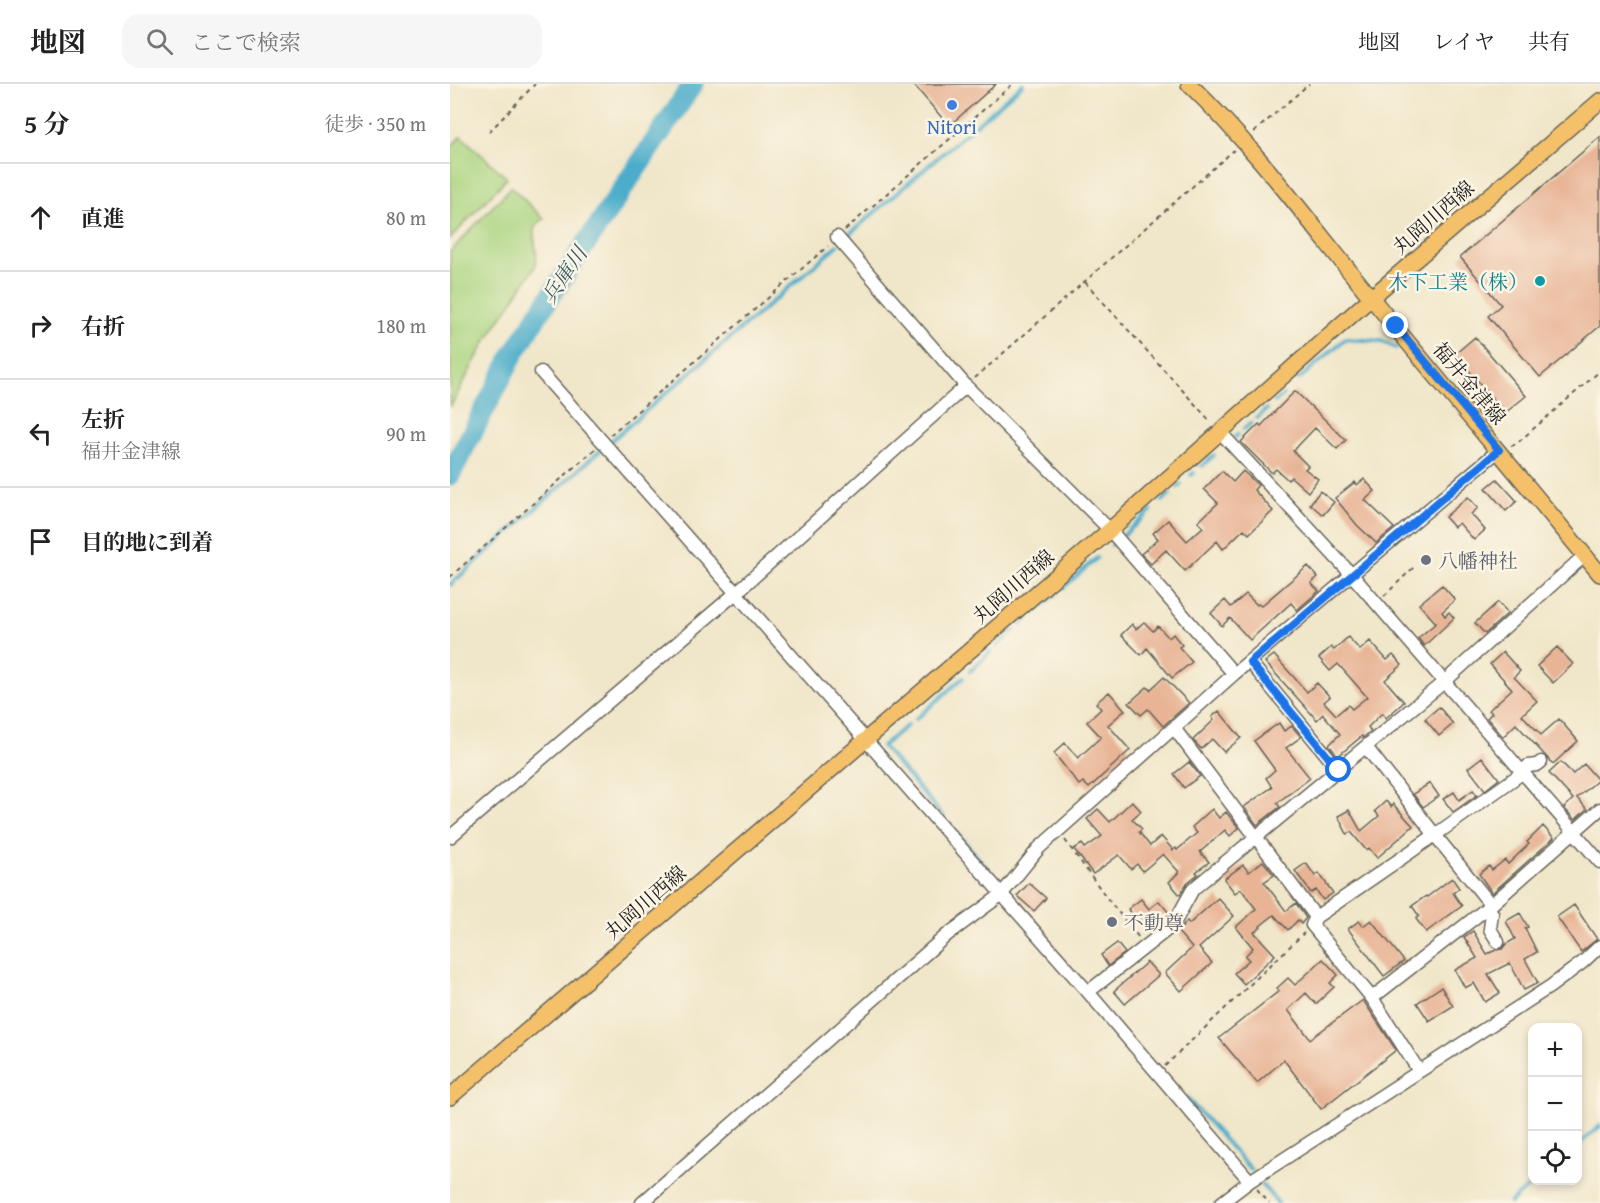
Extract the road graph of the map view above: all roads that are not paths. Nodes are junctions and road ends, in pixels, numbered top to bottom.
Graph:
1 (1189, 84) edge
2 (1600, 101) edge
3 (837, 237) road end
4 (1372, 297) junction
5 (541, 372) dead end
6 (966, 386) junction
7 (1221, 433) junction
8 (1499, 450) junction
9 (1110, 530) junction
10 (1585, 555) junction
11 (1600, 574) edge
12 (1352, 576) junction
13 (737, 592) junction
14 (1250, 662) junction
15 (1234, 674) junction
16 (1444, 682) junction
17 (1174, 728) junction
18 (866, 741) junction
19 (1366, 747) junction
20 (1541, 762) dead end
21 (1339, 770) junction
22 (1522, 773) junction
23 (1600, 809) edge
24 (1574, 832) junction
25 (1435, 836) junction
26 (450, 837) edge
27 (1254, 837) junction
28 (1600, 862) edge
29 (1001, 895) junction
30 (1488, 907) junction
31 (1314, 921) junction
32 (1498, 942) dead end
33 (1600, 946) edge
34 (1088, 992) junction
35 (1372, 998) junction
36 (1419, 1071) junction
37 (450, 1097) edge
38 (1250, 1181) junction
39 (642, 1203) edge
40 (1221, 1203) edge

1 - 4 main road, 福井金津線
2 - 4 main road, 丸岡川西線
3 - 6 street
4 - 7 main road, 丸岡川西線
4 - 8 main road, 福井金津線
5 - 13 street
6 - 9 street
6 - 13 street
7 - 9 main road, 丸岡川西線
7 - 12 street
8 - 10 main road, 福井金津線
8 - 12 street
9 - 15 street
9 - 18 main road, 丸岡川西線
10 - 11 main road, 福井金津線
10 - 16 street
12 - 14 street
12 - 16 street
13 - 18 street
13 - 26 street
14 - 15 street
14 - 21 street
15 - 17 street
16 - 19 street
16 - 22 street
17 - 27 street
17 - 29 street
18 - 29 street
18 - 37 main road, 丸岡川西線
19 - 21 street
19 - 25 street
20 - 22 street
21 - 27 street
22 - 24 street
22 - 25 street
23 - 24 street
24 - 28 street
24 - 30 street
25 - 30 street
25 - 31 street
27 - 31 street
27 - 34 street
29 - 34 street
29 - 39 street
30 - 32 street
30 - 35 street
31 - 35 street
33 - 36 street
34 - 38 street
35 - 36 street
36 - 38 street
38 - 40 street

